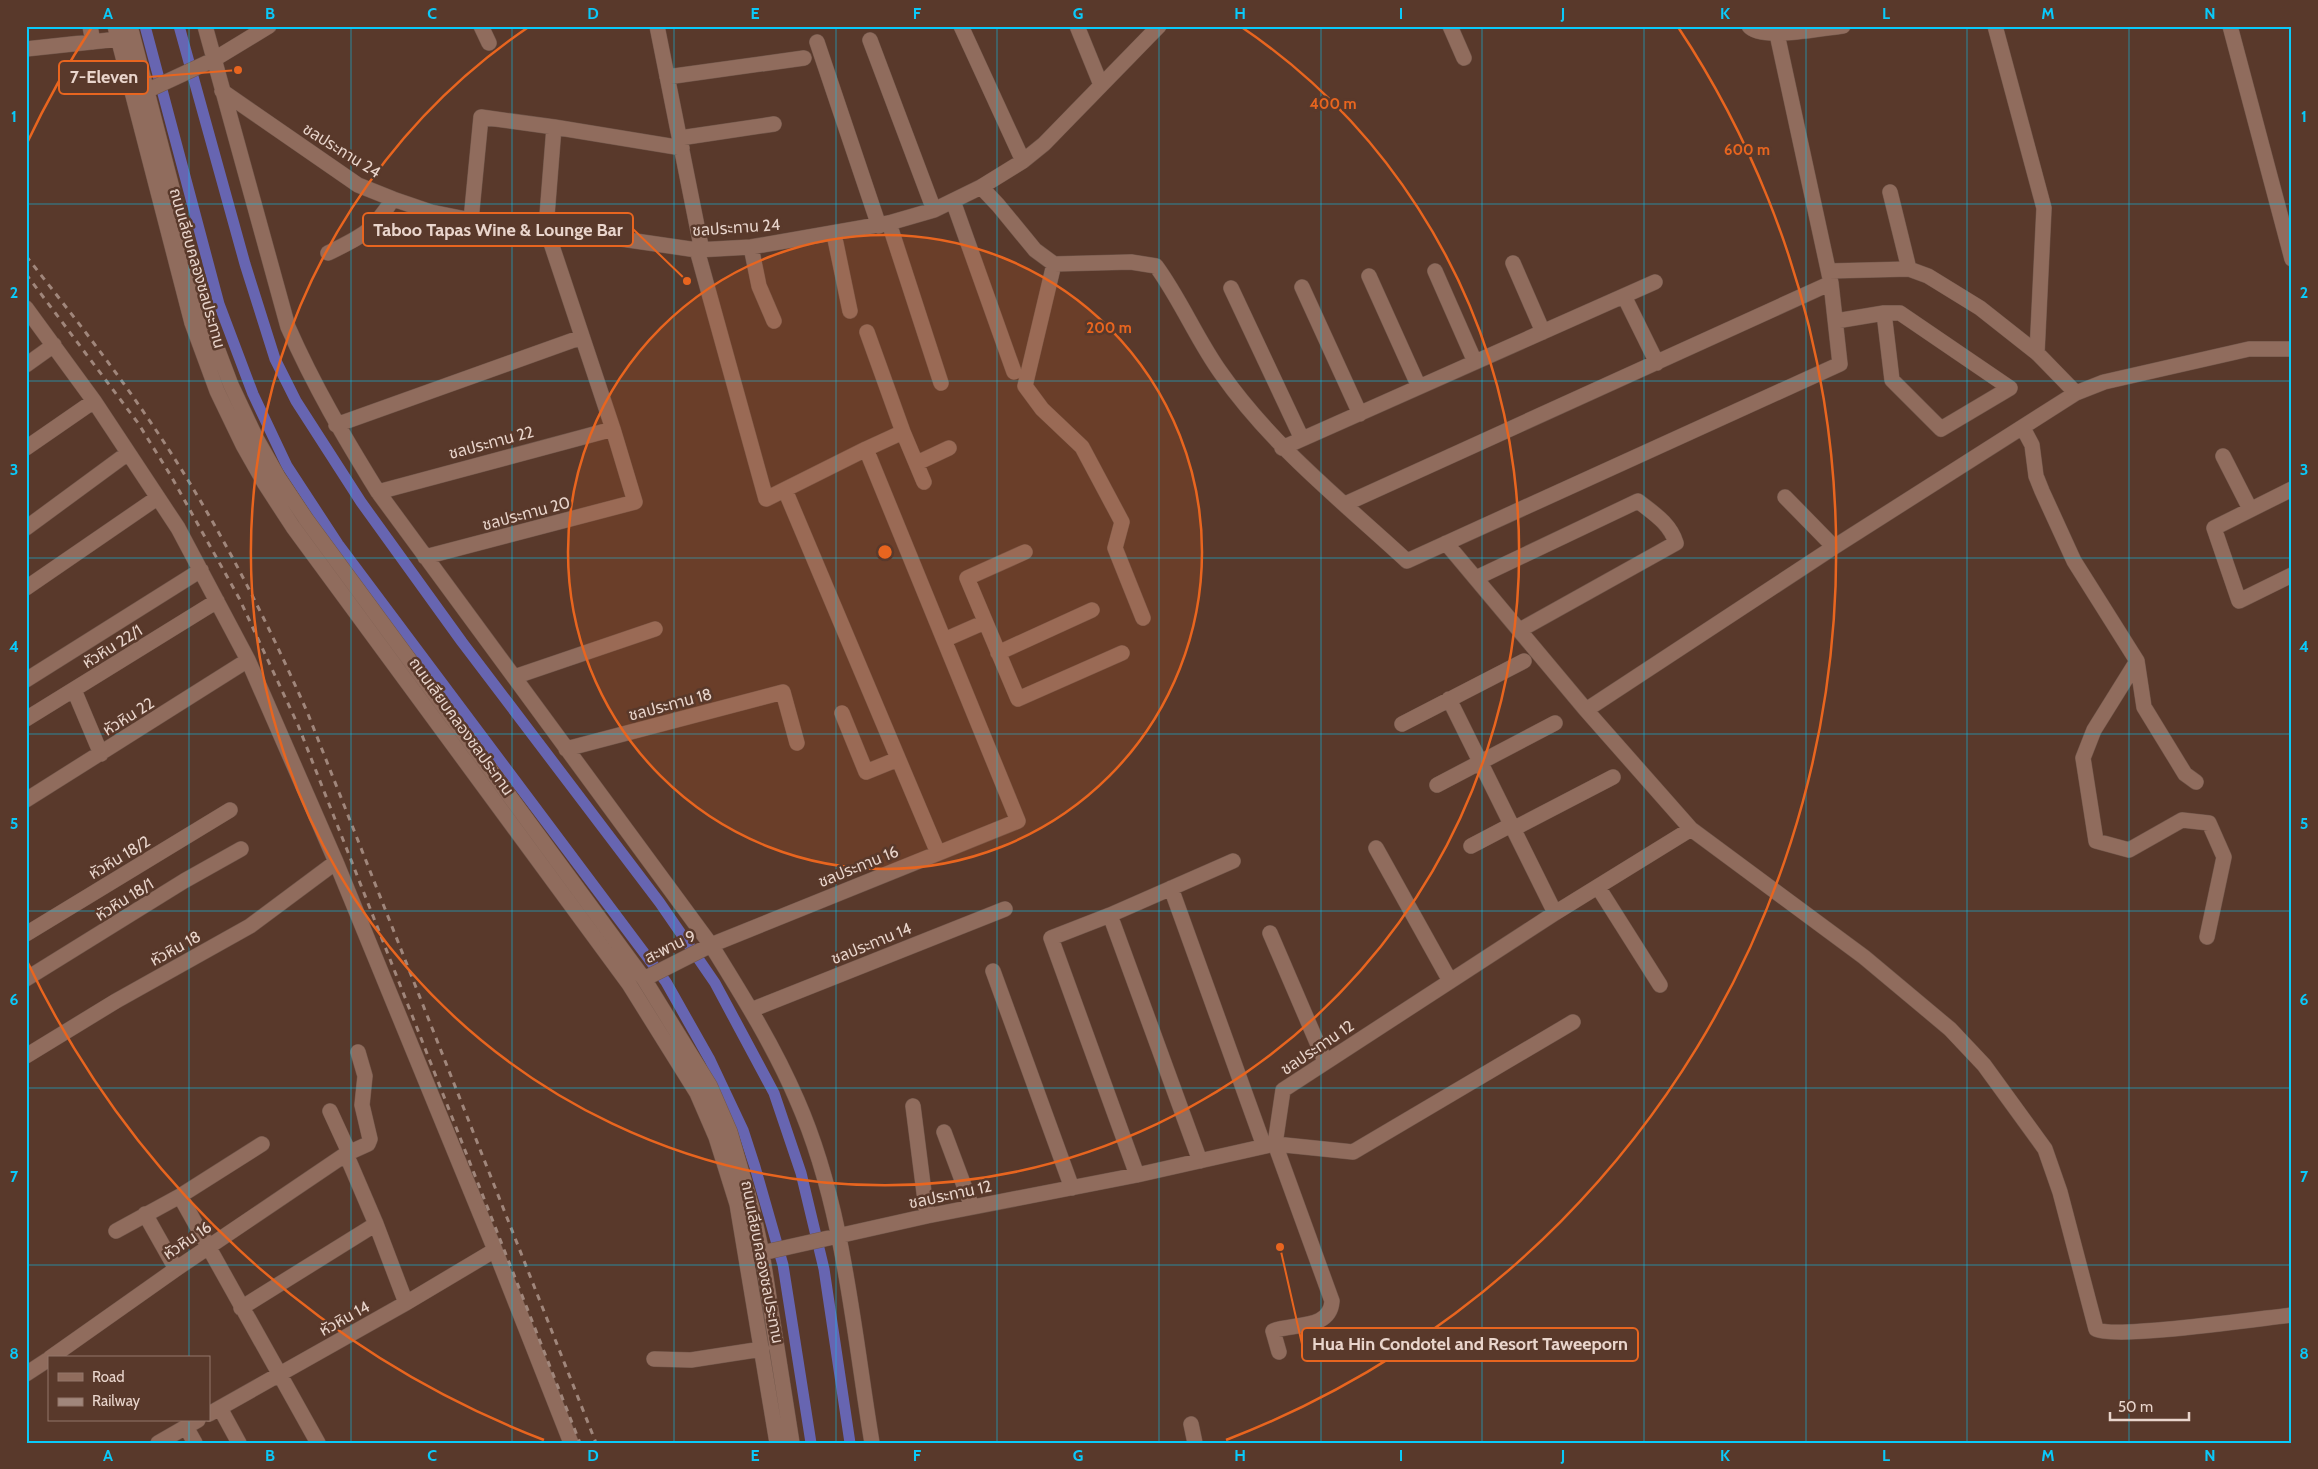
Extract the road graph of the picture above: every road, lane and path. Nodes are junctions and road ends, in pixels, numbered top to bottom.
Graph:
1 (90, 26) edge
2 (130, 26) edge
3 (205, 26) edge
4 (268, 26) edge
5 (481, 26) edge
6 (657, 26) edge
7 (961, 26) edge
8 (1077, 26) edge
9 (1138, 26) edge
10 (1159, 26) edge
11 (1450, 26) edge
12 (1749, 26) edge
13 (1843, 26) edge
14 (1995, 26) edge
15 (2230, 26) edge
16 (117, 33) edge
17 (1777, 34) junction
18 (870, 40) dead end
19 (93, 42) junction
20 (817, 42) dead end
21 (1143, 42) junction
22 (489, 43) dead end
23 (26, 49) edge
24 (804, 58) dead end
25 (1464, 58) dead end
26 (213, 60) junction
27 (667, 77) junction
28 (1101, 85) junction
29 (222, 91) junction
30 (141, 94) junction
31 (774, 124) dead end
32 (554, 126) junction
33 (681, 143) junction
34 (1023, 160) junction
35 (981, 187) junction
36 (1890, 192) dead end
37 (393, 199) junction
38 (953, 201) junction
39 (934, 210) junction
40 (472, 220) junction
41 (884, 225) junction
42 (546, 228) junction
43 (834, 234) junction
44 (751, 247) junction
45 (700, 250) junction
46 (328, 253) dead end
47 (2292, 259) edge
48 (1513, 263) dead end
49 (1054, 264) junction
50 (1909, 269) junction
51 (1435, 271) dead end
52 (1368, 276) dead end
53 (1830, 277) junction
54 (1655, 282) dead end
55 (1302, 287) dead end
56 (1231, 288) dead end
57 (1624, 296) junction
58 (26, 308) edge
59 (850, 311) dead end
60 (1884, 313) junction
61 (1836, 321) junction
62 (774, 322) dead end
63 (867, 332) dead end
64 (1543, 332) junction
65 (582, 337) junction
66 (54, 345) junction
67 (2292, 349) edge
68 (2037, 353) junction
69 (1475, 362) junction
70 (1657, 362) junction
71 (26, 364) edge
72 (1014, 372) dead end
73 (941, 383) dead end
74 (1419, 387) junction
75 (2076, 393) junction
76 (94, 400) junction
77 (1360, 414) junction
78 (336, 425) junction
79 (2023, 428) junction
80 (613, 429) junction
81 (903, 432) junction
82 (1302, 440) junction
83 (26, 448) edge
84 (949, 448) dead end
85 (1282, 448) junction
86 (866, 449) junction
87 (128, 453) junction
88 (2223, 456) dead end
89 (917, 463) junction
90 (924, 482) dead end
91 (2292, 489) edge
92 (786, 490) junction
93 (378, 492) junction
94 (1785, 497) dead end
95 (157, 498) junction
96 (1345, 504) junction
97 (2250, 509) junction
98 (26, 528) edge
99 (1446, 543) junction
100 (1834, 547) junction
101 (1025, 552) dead end
102 (425, 557) junction
103 (201, 570) junction
104 (2292, 575) edge
105 (1476, 578) junction
106 (26, 588) edge
107 (216, 601) junction
108 (1092, 610) dead end
109 (1143, 618) dead end
110 (986, 622) junction
111 (655, 630) dead end
112 (1520, 630) junction
113 (944, 640) junction
114 (1122, 652) dead end
115 (998, 653) junction
116 (248, 660) junction
117 (2137, 660) junction
118 (1524, 661) dead end
119 (514, 677) junction
120 (26, 680) edge
121 (74, 690) junction
122 (1449, 699) junction
123 (1586, 710) junction
124 (842, 713) dead end
125 (26, 719) edge
126 (1555, 723) dead end
127 (1402, 724) dead end
128 (797, 743) dead end
129 (566, 749) junction
130 (101, 754) junction
131 (898, 759) junction
132 (1480, 762) junction
133 (1612, 777) dead end
134 (2196, 782) dead end
135 (1437, 784) dead end
136 (26, 800) edge
137 (230, 810) dead end
138 (1512, 827) junction
139 (1691, 829) junction
140 (1471, 846) dead end
141 (1376, 848) dead end
142 (241, 849) dead end
143 (938, 853) junction
144 (1233, 861) dead end
145 (336, 862) junction
146 (1598, 887) junction
147 (1170, 888) junction
148 (1004, 908) dead end
149 (1555, 913) junction
150 (1110, 915) junction
151 (1270, 932) dead end
152 (26, 934) edge
153 (2207, 937) dead end
154 (711, 945) junction
155 (993, 971) dead end
156 (644, 978) junction
157 (26, 979) edge
158 (1450, 980) junction
159 (1660, 985) dead end
160 (751, 1010) junction
161 (1573, 1022) dead end
162 (358, 1052) dead end
163 (26, 1056) edge
164 (1325, 1061) junction
165 (913, 1106) dead end
166 (330, 1111) dead end
167 (944, 1132) dead end
168 (262, 1144) dead end
169 (1270, 1145) junction
170 (346, 1154) junction
171 (1200, 1161) junction
172 (1137, 1175) junction
173 (1072, 1188) junction
174 (180, 1196) junction
175 (972, 1207) junction
176 (146, 1214) junction
177 (926, 1216) junction
178 (376, 1224) junction
179 (116, 1231) dead end
180 (839, 1237) junction
181 (207, 1248) junction
182 (495, 1250) junction
183 (762, 1253) junction
184 (176, 1269) junction
185 (406, 1303) junction
186 (241, 1308) junction
187 (2292, 1315) edge
188 (762, 1349) junction
189 (1279, 1352) dead end
190 (52, 1356) edge
191 (48, 1359) edge
192 (654, 1359) dead end
193 (26, 1374) edge
194 (278, 1375) junction
195 (214, 1411) edge
196 (192, 1424) edge
197 (1191, 1424) dead end
198 (158, 1443) edge
199 (195, 1443) edge
200 (240, 1443) edge
201 (318, 1443) edge
202 (570, 1443) edge
203 (777, 1443) edge
204 (792, 1443) edge
205 (872, 1443) edge
206 (1195, 1443) edge

1 - 19 street
2 - 30 street, ถนนเลียบคลองชลประทาน
3 - 26 street
4 - 26 street
5 - 22 street
6 - 27 street
7 - 34 street
8 - 28 street
9 - 21 street
10 - 21 street, ชลประทาน 24
11 - 25 street
12 - 17 street
13 - 17 street
14 - 68 street
15 - 47 street
16 - 19 street
16 - 30 street, ถนนเลียบคลองชลประทาน
17 - 53 street
18 - 39 street
19 - 23 street
20 - 41 street
21 - 28 street, ชลประทาน 24
24 - 27 street
26 - 29 street
26 - 30 street
27 - 33 street
28 - 34 street, ชลประทาน 24
29 - 37 street, ชลประทาน 24
29 - 78 street
30 - 156 street, ถนนเลียบคลองชลประทาน
30 - 188 street, ถนนเลียบคลองชลประทาน
31 - 33 street
32 - 33 street
32 - 40 street
32 - 42 street
33 - 45 street
34 - 35 street, ชลประทาน 24
35 - 38 street, ชลประทาน 24
35 - 49 street
36 - 50 street
37 - 40 street, ชลประทาน 24
37 - 46 street
38 - 39 street, ชลประทาน 24
38 - 72 street
39 - 41 street, ชลประทาน 24
40 - 42 street, ชลประทาน 24
41 - 43 street, ชลประทาน 24
41 - 73 street
42 - 45 street, ชลประทาน 24
42 - 65 street
43 - 44 street, ชลประทาน 24
43 - 59 street
44 - 45 street, ชลประทาน 24
44 - 62 street
45 - 92 street
48 - 64 street
49 - 85 street
49 - 109 street
50 - 53 street
50 - 68 street
51 - 69 street
52 - 74 street
53 - 61 street
53 - 70 street
54 - 57 street
55 - 77 street
56 - 82 street
57 - 64 street
57 - 70 street
58 - 66 street
60 - 60 street
60 - 61 street
61 - 99 street
63 - 81 street
64 - 69 street
65 - 78 street
65 - 80 street
66 - 71 street
66 - 76 street
67 - 75 street
68 - 75 street
69 - 74 street
70 - 96 street
74 - 77 street
75 - 79 street
76 - 83 street
76 - 87 street
77 - 82 street
78 - 93 street
79 - 100 street
79 - 117 street
80 - 93 street, ชลประทาน 22
80 - 102 street, ชลประทาน 20
81 - 86 street
81 - 89 street
82 - 85 street
84 - 89 street
85 - 96 street
86 - 92 street
86 - 113 street
87 - 95 street
87 - 98 street
88 - 97 street
89 - 90 street
91 - 97 street
92 - 131 street
93 - 102 street
94 - 100 street
95 - 103 street
95 - 106 street
96 - 99 street
97 - 104 street
99 - 105 street
100 - 123 street
101 - 110 street
102 - 119 street
103 - 107 street
103 - 120 street
105 - 112 street
105 - 112 street
107 - 116 street
107 - 121 street, หัวหิน 22/1
108 - 115 street
110 - 113 street
110 - 115 street
111 - 119 street
112 - 123 street
113 - 143 street, ชลประทาน 16
114 - 115 street
116 - 130 street, หัวหิน 22
116 - 145 street
117 - 134 street
117 - 153 street
118 - 122 street
119 - 129 street
121 - 125 street, หัวหิน 22/1
121 - 130 street
122 - 127 street
122 - 132 street
123 - 139 street
124 - 131 street
126 - 132 street
128 - 129 street, ชลประทาน 18
129 - 154 street
130 - 136 street, หัวหิน 22
131 - 143 street
132 - 135 street
132 - 138 street
133 - 138 street
137 - 152 street, หัวหิน 18/2
138 - 140 street
138 - 149 street
139 - 146 street, ชลประทาน 12
139 - 187 street
141 - 158 street
142 - 157 street, หัวหิน 18/1
143 - 154 street, ชลประทาน 16
144 - 147 street
145 - 163 street, หัวหิน 18
145 - 182 street
146 - 149 street, ชลประทาน 12
146 - 159 street
147 - 150 street
147 - 169 street
148 - 160 street, ชลประทาน 14
149 - 158 street, ชลประทาน 12
150 - 171 street
150 - 172 street
151 - 164 street
154 - 156 street, สะพาน 9
154 - 160 street
155 - 173 street
156 - 183 street, ถนนเลียบคลองชลประทาน
158 - 164 street, ชลประทาน 12
160 - 180 street
161 - 169 street
162 - 170 street, หัวหิน 16
164 - 169 street, ชลประทาน 12
165 - 177 street
166 - 170 street
167 - 175 street
168 - 174 street
169 - 171 street, ชลประทาน 12
169 - 189 street
170 - 178 street
170 - 181 street, หัวหิน 16
171 - 172 street, ชลประทาน 12
172 - 173 street, ชลประทาน 12
173 - 175 street, ชลประทาน 12
174 - 176 street
174 - 181 street
175 - 177 street, ชลประทาน 12
176 - 179 street
176 - 184 street
177 - 180 street, ชลประทาน 12
178 - 185 street
178 - 186 street
180 - 183 street, ชลประทาน 12
180 - 205 street
181 - 184 street, หัวหิน 16
181 - 186 street
182 - 185 street, หัวหิน 14
182 - 202 street
183 - 204 street, ถนนเลียบคลองชลประทาน
184 - 190 street, หัวหิน 16
185 - 194 street, หัวหิน 14
186 - 194 street
188 - 192 street
188 - 203 street, ถนนเลียบคลองชลประทาน
191 - 193 street, หัวหิน 16
194 - 195 street, หัวหิน 14
194 - 201 street
195 - 200 street
196 - 198 street
196 - 199 street
197 - 206 street

